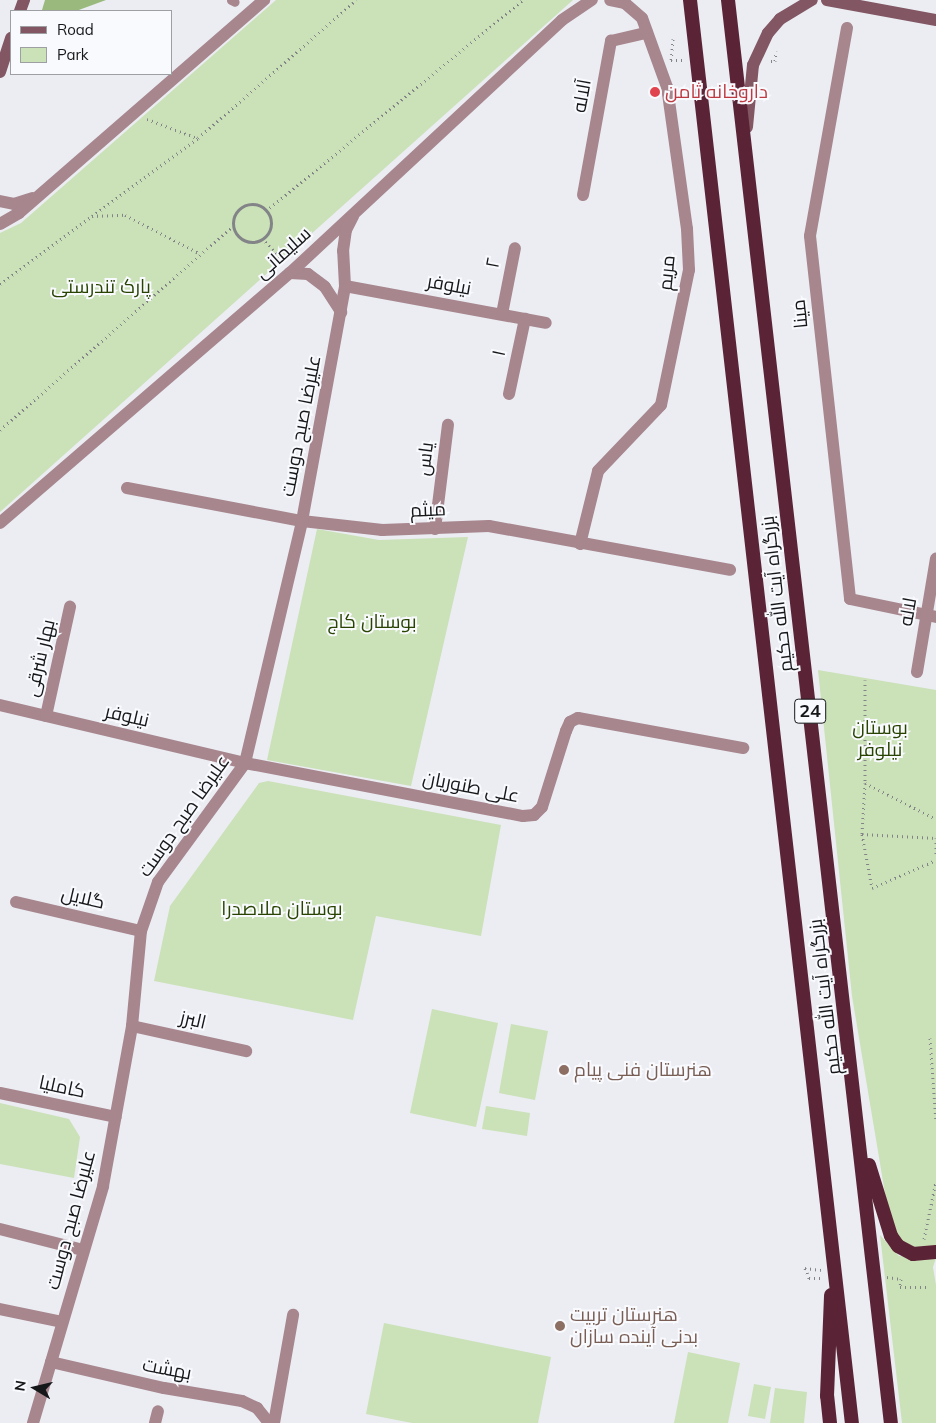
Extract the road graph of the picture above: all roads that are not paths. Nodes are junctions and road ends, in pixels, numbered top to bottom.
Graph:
1 (264, 0) edge
2 (610, 0) edge
3 (690, 0) edge
4 (728, 0) edge
5 (812, 0) edge
6 (827, 0) edge
7 (588, 2) edge
8 (936, 20) edge
9 (846, 28) dead end
10 (648, 33) junction
11 (10, 41) edge
12 (0, 72) edge
13 (744, 157) junction
14 (41, 194) junction
15 (583, 195) dead end
16 (0, 201) edge
17 (353, 216) junction
18 (0, 224) edge
19 (515, 248) dead end
20 (291, 272) junction
21 (345, 286) junction
22 (341, 312) junction
23 (502, 314) junction
24 (525, 319) junction
25 (546, 323) dead end
26 (509, 394) dead end
27 (448, 425) dead end
28 (127, 488) dead end
29 (302, 521) junction
30 (0, 523) edge
31 (434, 529) junction
32 (580, 544) junction
33 (936, 559) edge
34 (730, 570) dead end
35 (70, 607) dead end
36 (931, 616) edge
37 (916, 672) dead end
38 (0, 705) edge
39 (46, 716) junction
40 (743, 748) dead end
41 (245, 763) junction
42 (16, 902) dead end
43 (141, 931) junction
44 (132, 1026) junction
45 (246, 1051) dead end
46 (0, 1093) edge
47 (116, 1117) junction
48 (860, 1133) junction
49 (0, 1229) edge
50 (832, 1247) junction
51 (84, 1250) junction
52 (936, 1252) edge
53 (0, 1309) edge
54 (293, 1315) dead end
55 (62, 1322) junction
56 (51, 1362) junction
57 (33, 1423) edge
58 (269, 1423) edge
59 (274, 1423) edge
60 (830, 1423) edge
61 (852, 1423) edge
62 (891, 1423) edge

1 - 14 street
2 - 10 street, مریم
3 - 50 highway, بزرگراه آیت الله حکیم / 24
4 - 13 highway, بزرگراه آیت الله حکیم / 24
5 - 13 main road
6 - 8 main road
7 - 17 street, سلیمانی
9 - 36 street, مینا
10 - 15 street, آلاله
10 - 32 street, مریم
11 - 12 main road
13 - 48 highway, بزرگراه آیت الله حکیم / 24
14 - 16 street
14 - 18 street
17 - 20 street, سلیمانی
17 - 21 street, علیرضا صبح دوست
19 - 23 street, ۲
20 - 22 street
20 - 30 street, سلیمانی
21 - 22 street, علیرضا صبح دوست
21 - 23 street, نیلوفر
22 - 29 street, علیرضا صبح دوست
23 - 24 street, نیلوفر
24 - 25 street, نیلوفر
24 - 26 street, ۱
27 - 31 street, یاس
28 - 29 street, میثم
29 - 31 street, میثم
29 - 41 street, علیرضا صبح دوست
31 - 32 street, میثم
32 - 34 street, میثم
33 - 36 street, لاله
35 - 39 street, بهار شرقی
36 - 37 street, لاله
38 - 39 street, نیلوفر
39 - 41 street, نیلوفر
40 - 41 street, علی طنوریان
41 - 43 street, علیرضا صبح دوست
42 - 43 street, گلایل
43 - 44 street, علیرضا صبح دوست
44 - 45 street, البرز
44 - 47 street, علیرضا صبح دوست
46 - 47 street, کاملیا
47 - 51 street, علیرضا صبح دوست
48 - 52 highway
48 - 62 highway, بزرگراه آیت الله حکیم / 24
49 - 51 street
50 - 60 highway
50 - 61 highway, بزرگراه آیت الله حکیم / 24
51 - 55 street, علیرضا صبح دوست
53 - 55 street
54 - 59 street
55 - 56 street, علیرضا صبح دوست
56 - 57 street, علیرضا صبح دوست
56 - 58 street, بهشت

